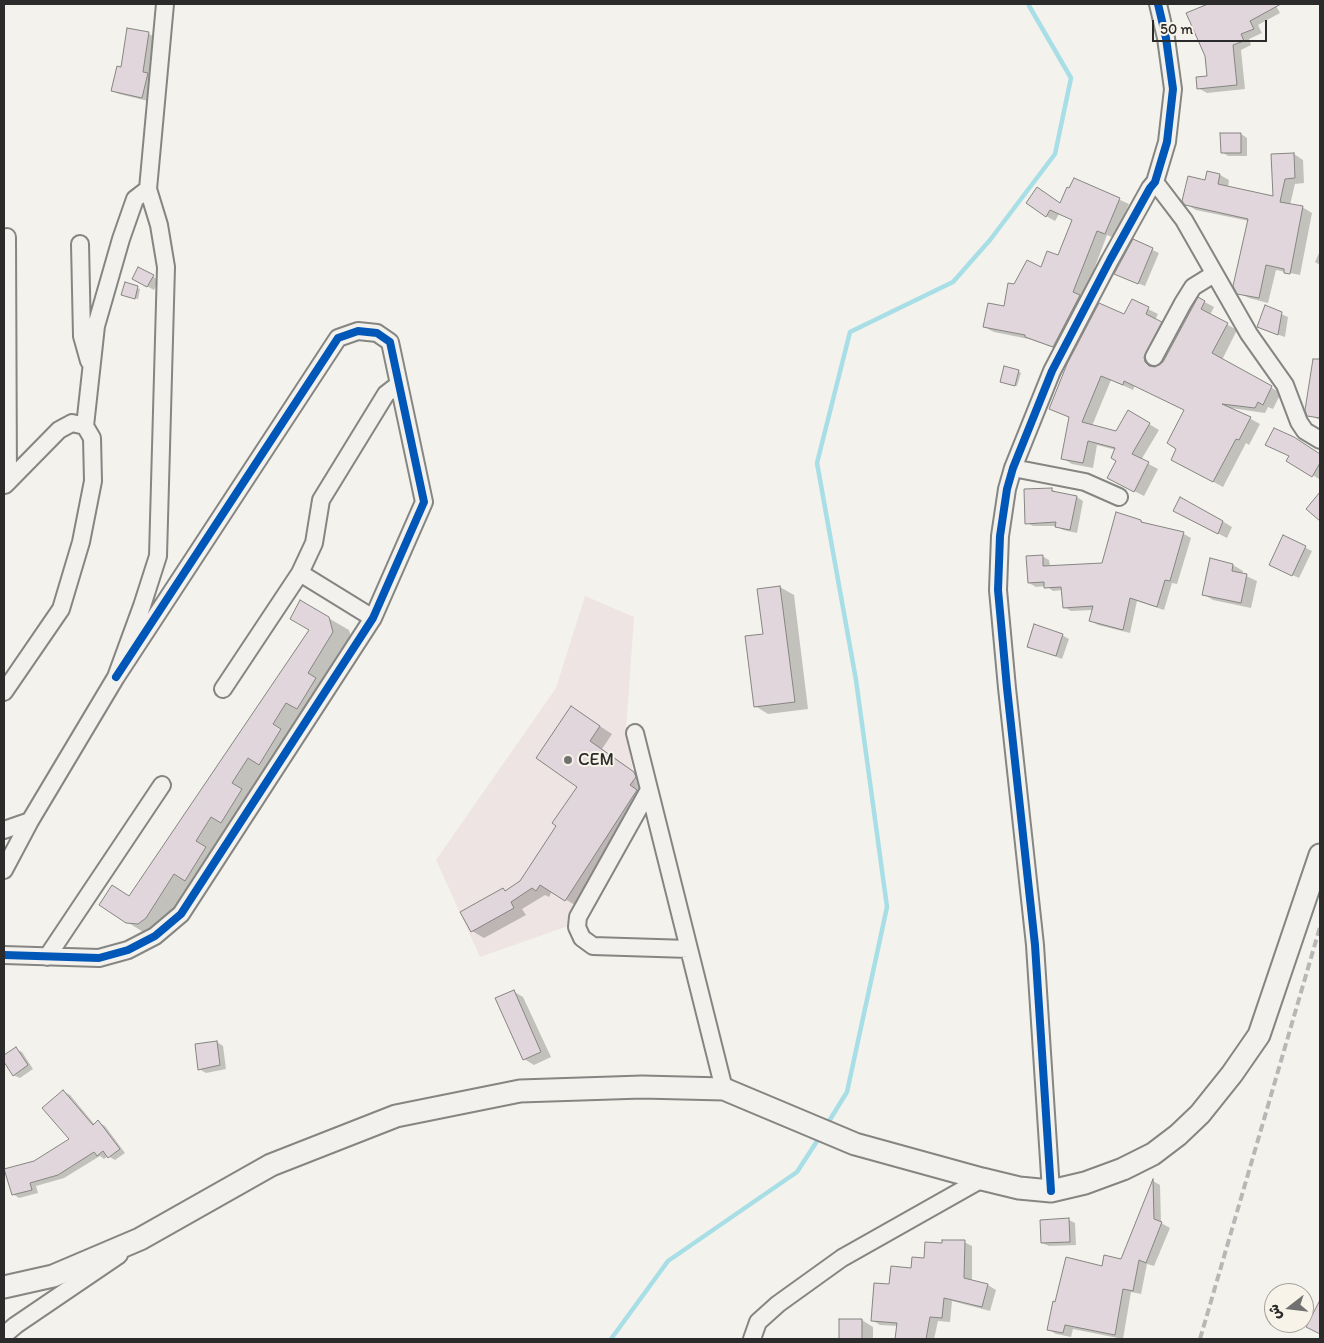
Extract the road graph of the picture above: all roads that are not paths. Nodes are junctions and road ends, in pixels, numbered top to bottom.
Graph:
1 (164, 4) edge
2 (1158, 4) edge
3 (1155, 182) junction
4 (148, 189) junction
5 (7, 237) dead end
6 (80, 244) dead end
7 (1214, 274) junction
8 (1154, 357) dead end
9 (91, 370) junction
10 (399, 384) junction
11 (85, 426) junction
12 (1320, 440) edge
13 (1013, 468) junction
14 (6, 484) edge
15 (1119, 497) dead end
16 (300, 572) junction
17 (373, 618) junction
18 (116, 677) junction
19 (223, 688) dead end
20 (4, 692) edge
21 (635, 733) dead end
22 (162, 785) dead end
23 (649, 790) junction
24 (30, 821) junction
25 (4, 830) edge
26 (1320, 855) edge
27 (4, 870) edge
28 (689, 949) junction
29 (4, 955) edge
30 (48, 957) junction
31 (724, 1089) junction
32 (982, 1179) junction
33 (1051, 1191) junction
34 (151, 1233) junction
35 (4, 1287) edge
36 (4, 1335) edge
37 (752, 1339) edge

1 - 4 street
2 - 3 street
3 - 7 street
3 - 13 street
4 - 9 street
4 - 18 street
5 - 14 street
6 - 9 street
7 - 8 street
7 - 12 street
9 - 11 street
10 - 16 street
10 - 17 street
10 - 18 street
11 - 14 street
11 - 20 street
13 - 15 street
13 - 33 street
16 - 17 street
16 - 19 street
17 - 30 street
18 - 24 street
21 - 23 street
22 - 30 street
23 - 28 street
23 - 28 street
24 - 25 street
24 - 27 street
26 - 33 main road
28 - 31 street
29 - 30 street
31 - 32 main road
31 - 34 main road
32 - 33 main road
32 - 37 street
34 - 35 main road
34 - 36 street

